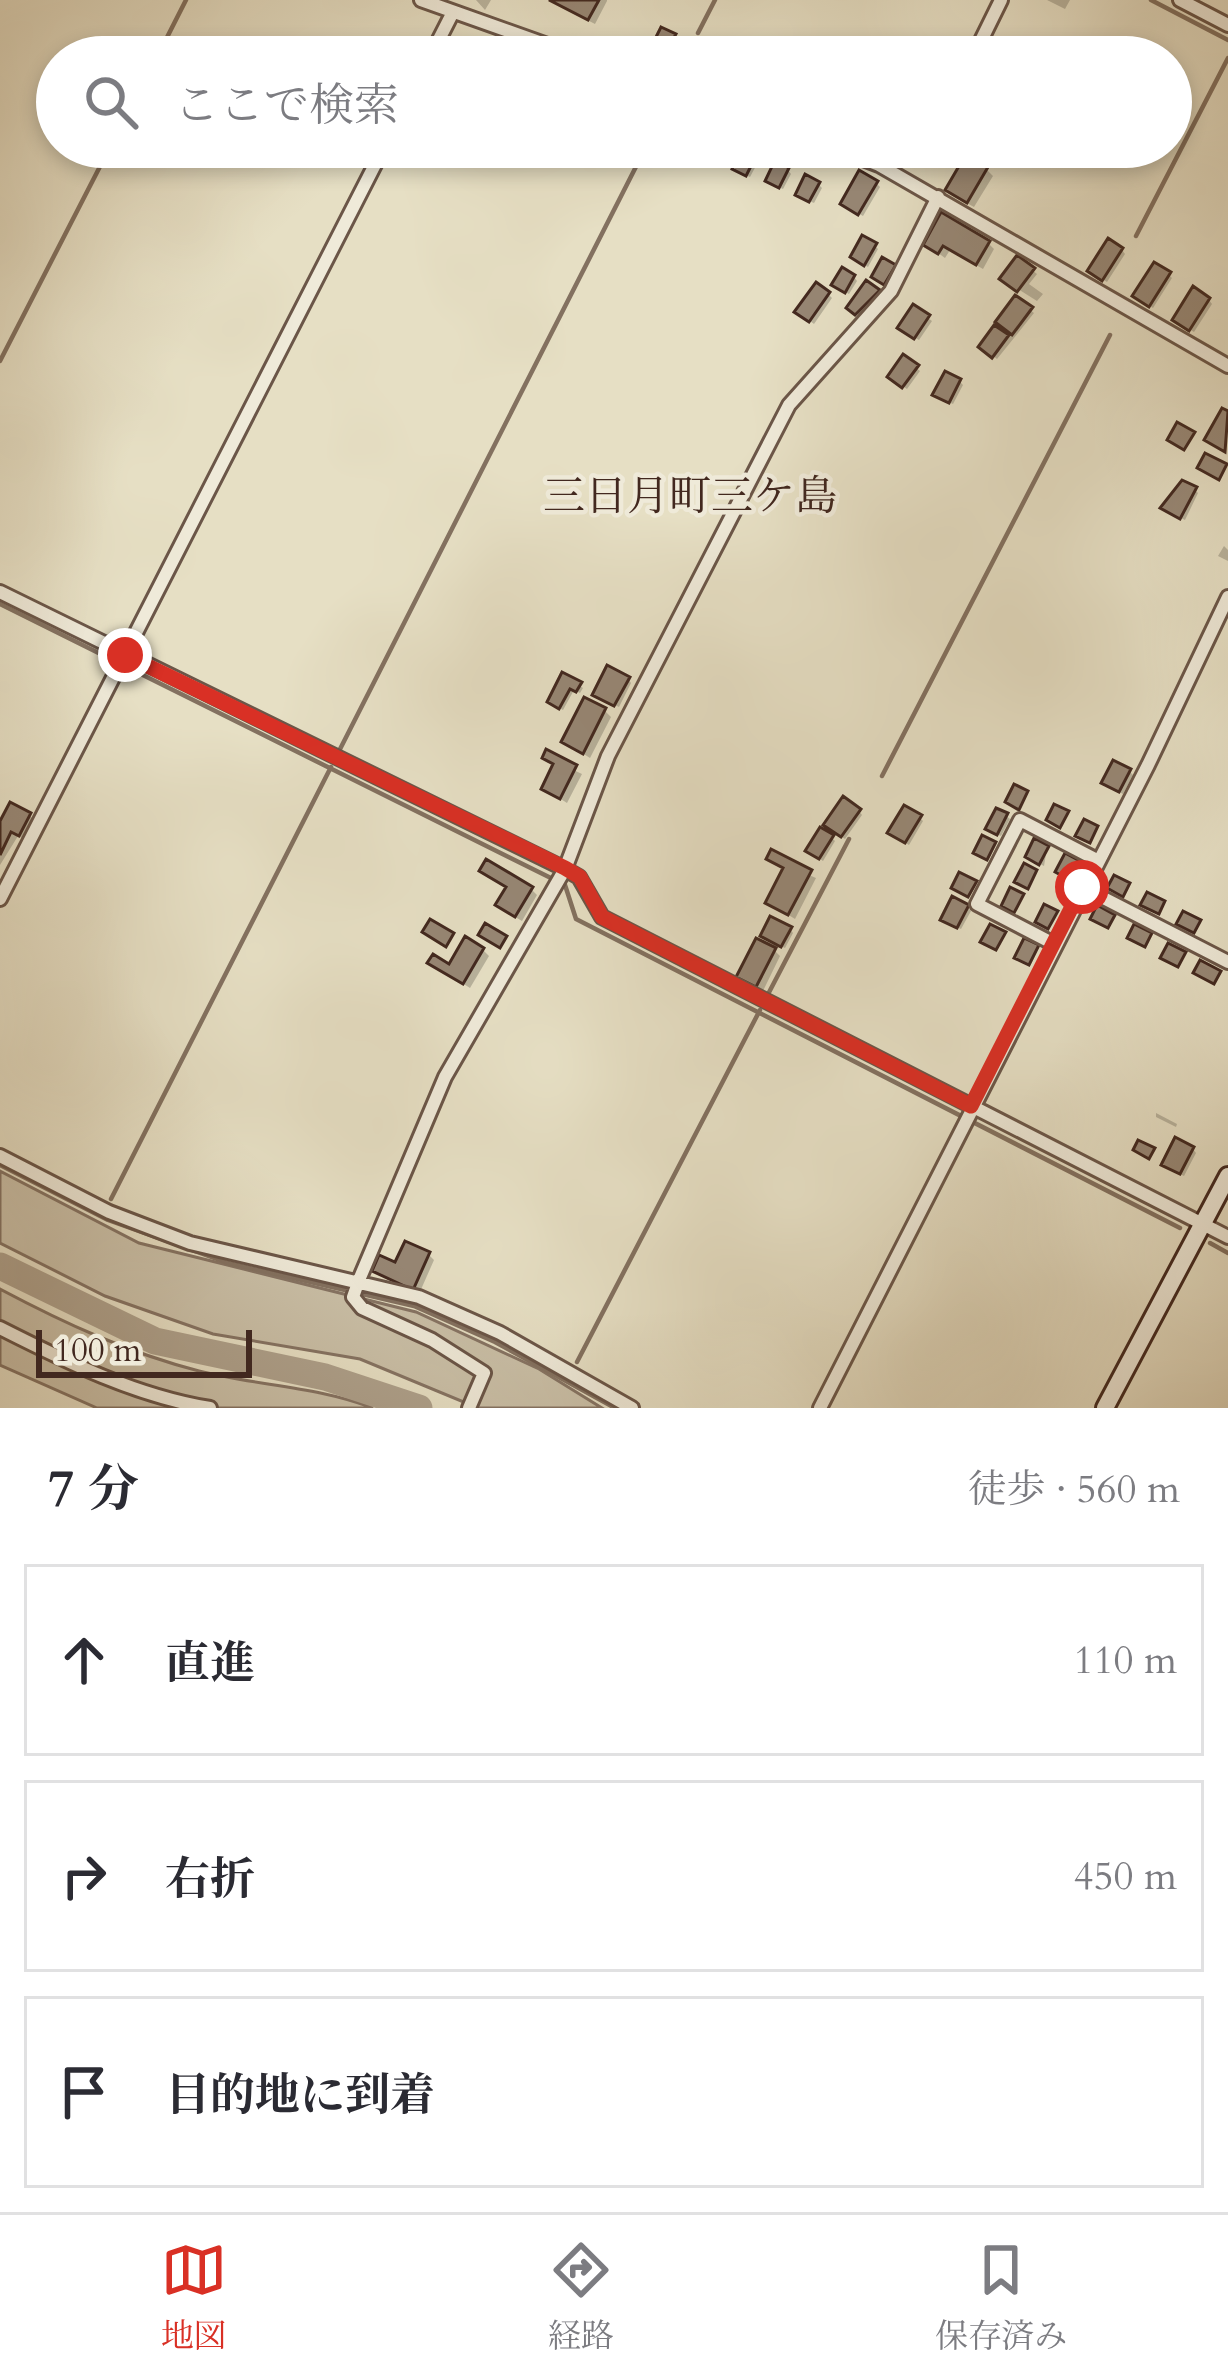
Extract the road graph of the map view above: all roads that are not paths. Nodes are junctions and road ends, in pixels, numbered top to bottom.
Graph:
1 (421, 0) edge
2 (1001, 0) edge
3 (1180, 0) edge
4 (453, 12) junction
5 (1228, 25) edge
6 (441, 36) edge
7 (521, 36) edge
8 (983, 36) edge
9 (373, 168) edge
10 (885, 168) edge
11 (938, 197) junction
12 (1228, 366) edge
13 (0, 592) edge
14 (1228, 597) edge
15 (125, 655) junction
16 (1097, 860) junction
17 (565, 868) junction
18 (1082, 887) junction
19 (0, 899) edge
20 (1054, 944) junction
21 (1228, 962) edge
22 (971, 1106) junction
23 (0, 1156) edge
24 (1228, 1177) edge
25 (1203, 1225) junction
26 (1228, 1237) edge
27 (358, 1280) junction
28 (0, 1328) edge
29 (211, 1408) edge
30 (470, 1408) edge
31 (632, 1408) edge
32 (820, 1408) edge
33 (1105, 1408) edge

1 - 4 street
2 - 8 street
3 - 5 street
4 - 6 street
4 - 7 street
9 - 15 street
10 - 11 street
11 - 12 street
11 - 17 street
13 - 15 street
14 - 16 street
15 - 17 street
15 - 19 street
16 - 18 street
16 - 20 street
17 - 22 street
17 - 27 street
18 - 20 street
18 - 21 street
20 - 22 street
22 - 25 street
22 - 32 street
23 - 27 street
24 - 25 street
25 - 26 street
25 - 33 street
27 - 30 street
27 - 31 street
28 - 29 street

